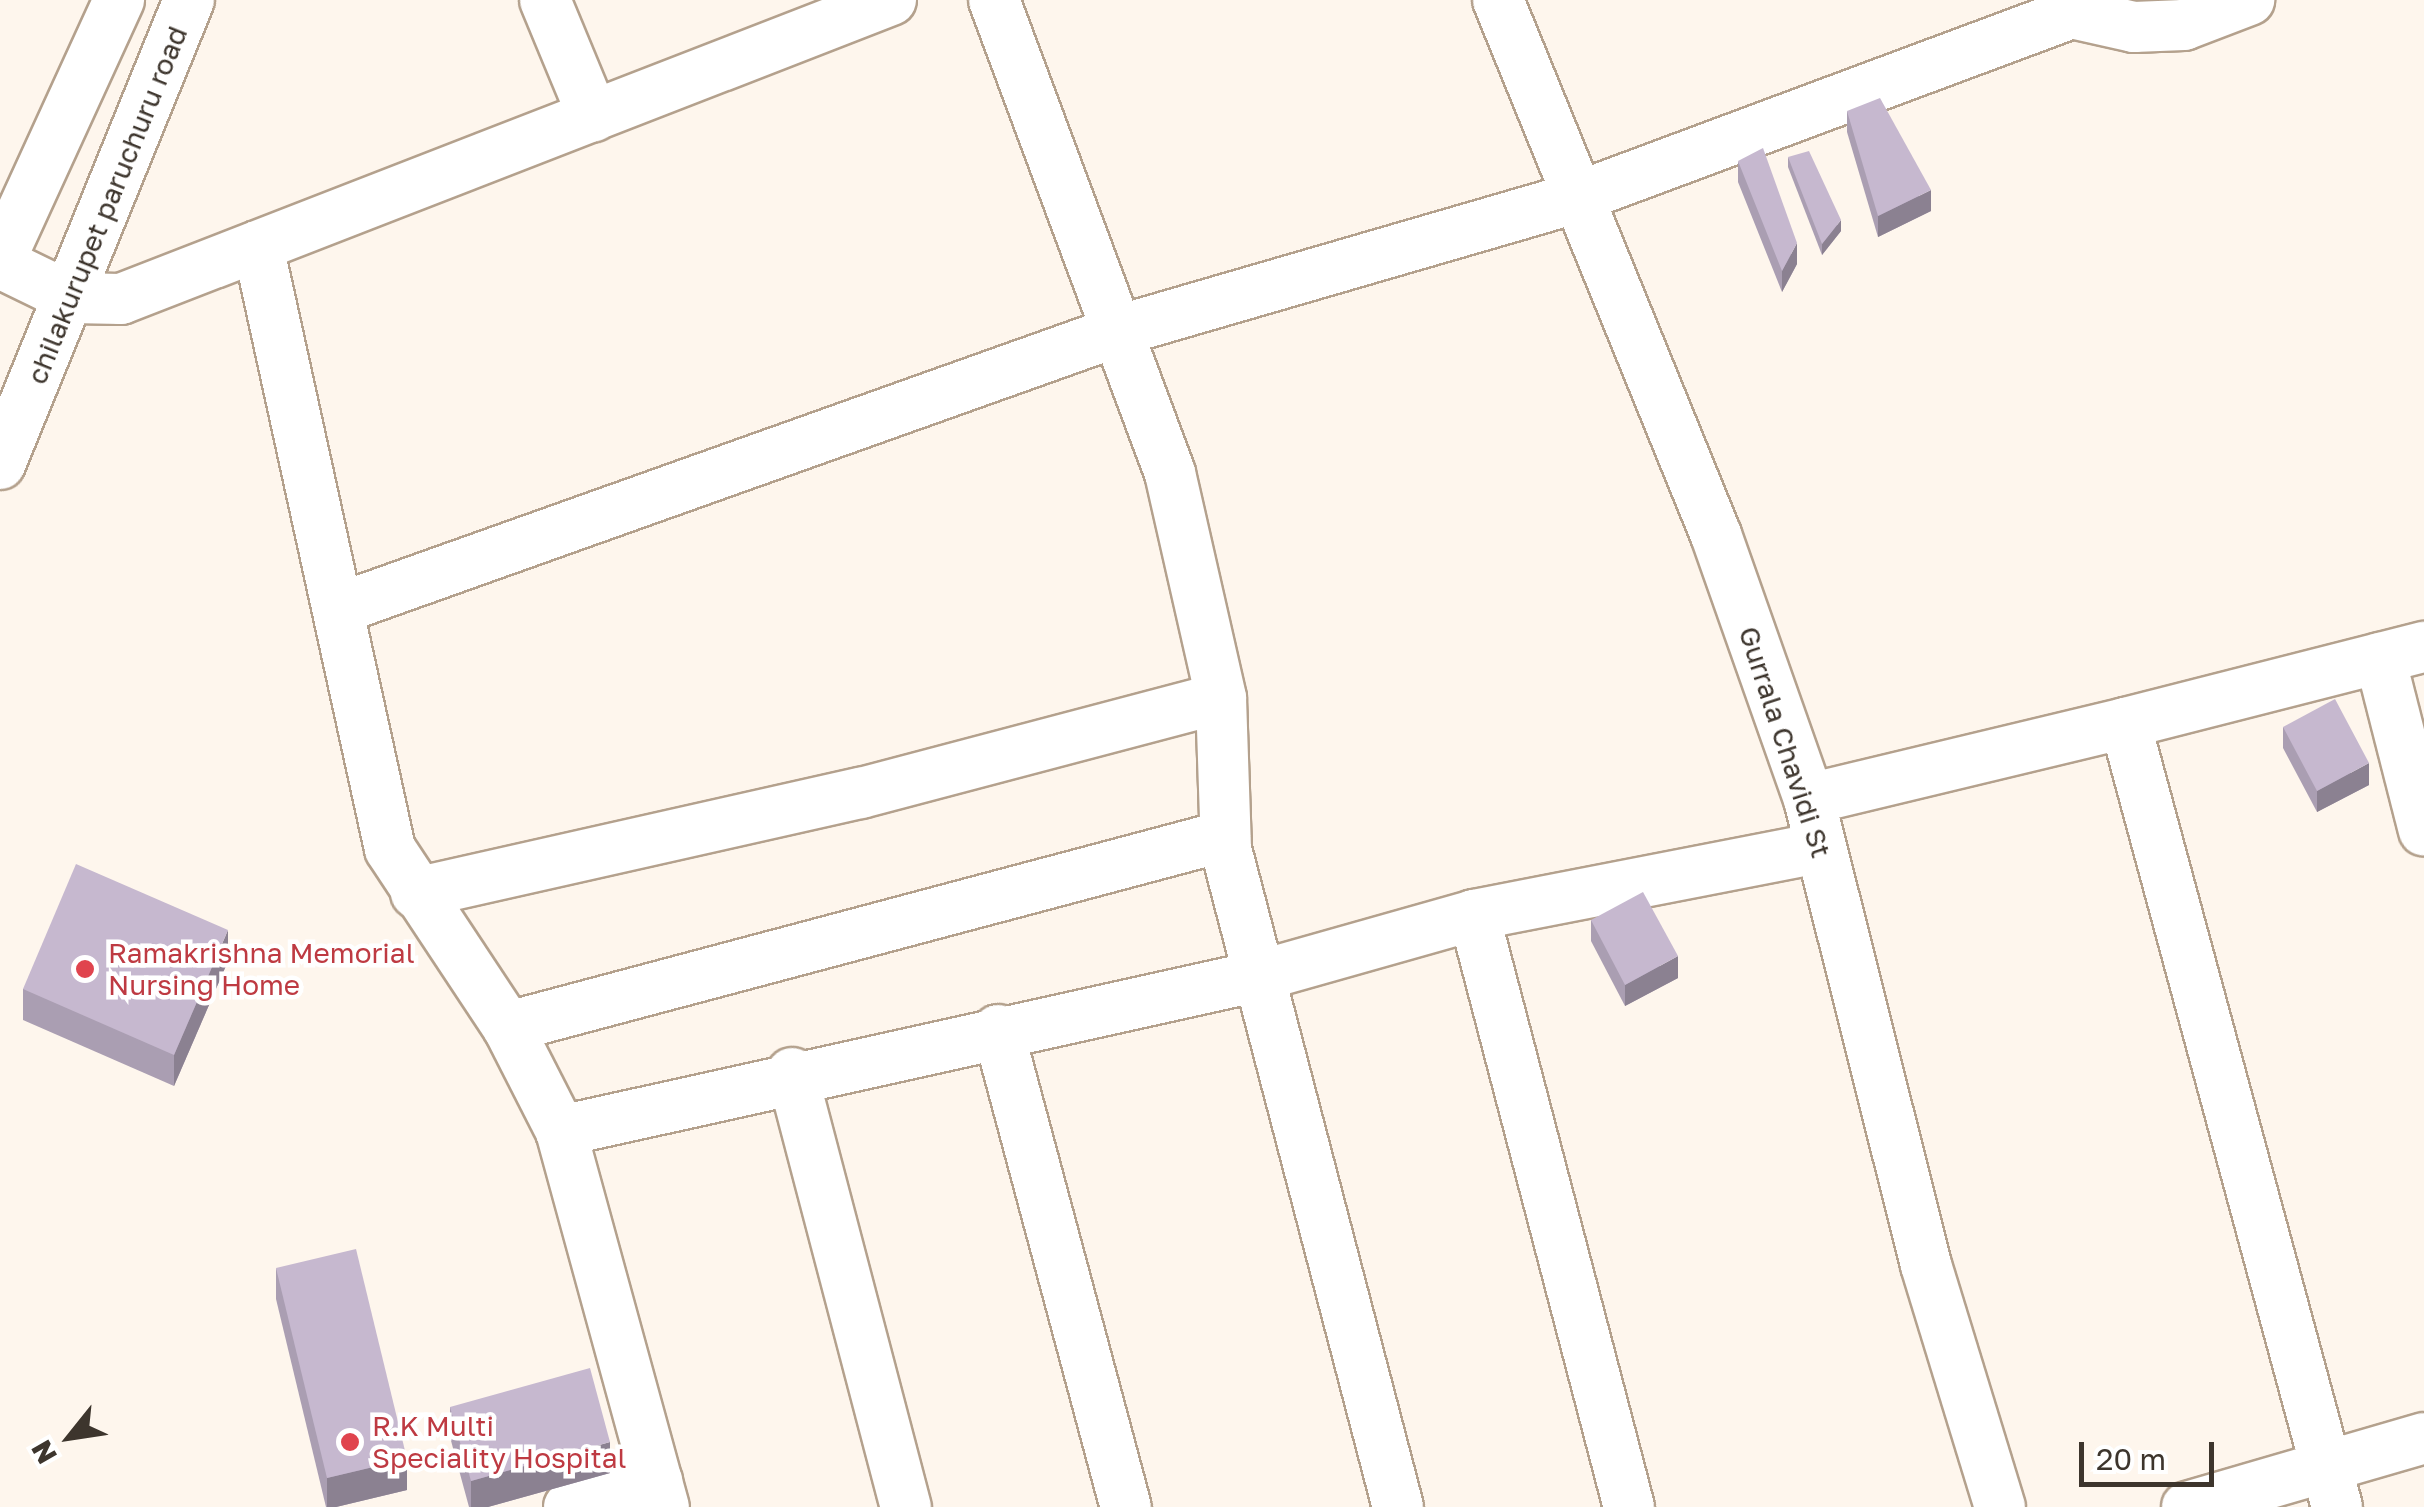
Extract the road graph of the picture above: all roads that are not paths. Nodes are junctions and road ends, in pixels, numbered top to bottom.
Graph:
1 (119, 0) edge
2 (189, 0) edge
3 (545, 0) edge
4 (890, 0) edge
5 (994, 0) edge
6 (1498, 0) edge
7 (2249, 0) edge
8 (2068, 6) edge
9 (593, 116) junction
10 (1578, 197) junction
11 (258, 246) junction
12 (0, 261) edge
13 (72, 298) junction
14 (1122, 330) junction
15 (0, 464) edge
16 (338, 609) junction
17 (2402, 652) edge
18 (1221, 698) junction
19 (2125, 722) junction
20 (1809, 798) junction
21 (2424, 830) edge
22 (1226, 836) junction
23 (1820, 848) junction
24 (416, 893) junction
25 (1474, 915) junction
26 (1259, 976) junction
27 (508, 1026) junction
28 (998, 1030) junction
29 (792, 1073) junction
30 (562, 1132) junction
31 (2424, 1438) edge
32 (2331, 1486) edge
33 (660, 1494) edge
34 (568, 1507) edge
35 (906, 1507) edge
36 (1126, 1507) edge
37 (1398, 1507) edge
38 (1629, 1507) edge
39 (2000, 1507) edge
40 (2188, 1507) edge

1 - 12 street
2 - 13 street, chilakurupet paruchuru road
3 - 9 street
4 - 9 street
5 - 14 street
6 - 10 street, Gurrala Chavidi St
7 - 8 street
8 - 10 street
9 - 11 street
10 - 14 street
10 - 20 street, Gurrala Chavidi St
11 - 13 street
11 - 16 street
12 - 13 street
13 - 15 street, chilakurupet paruchuru road
14 - 16 street
14 - 18 street
16 - 24 street
17 - 19 street
17 - 21 street
18 - 22 street
18 - 24 street
19 - 20 street
19 - 32 street
20 - 23 street, Gurrala Chavidi St
22 - 26 street
22 - 27 street
23 - 25 street
23 - 39 street, Gurrala Chavidi St
24 - 27 street
25 - 26 street
25 - 38 street
26 - 28 street
26 - 37 street
27 - 30 street
28 - 29 street
28 - 36 street
29 - 30 street
29 - 35 street
30 - 33 street
31 - 32 street
32 - 40 street
33 - 34 street

